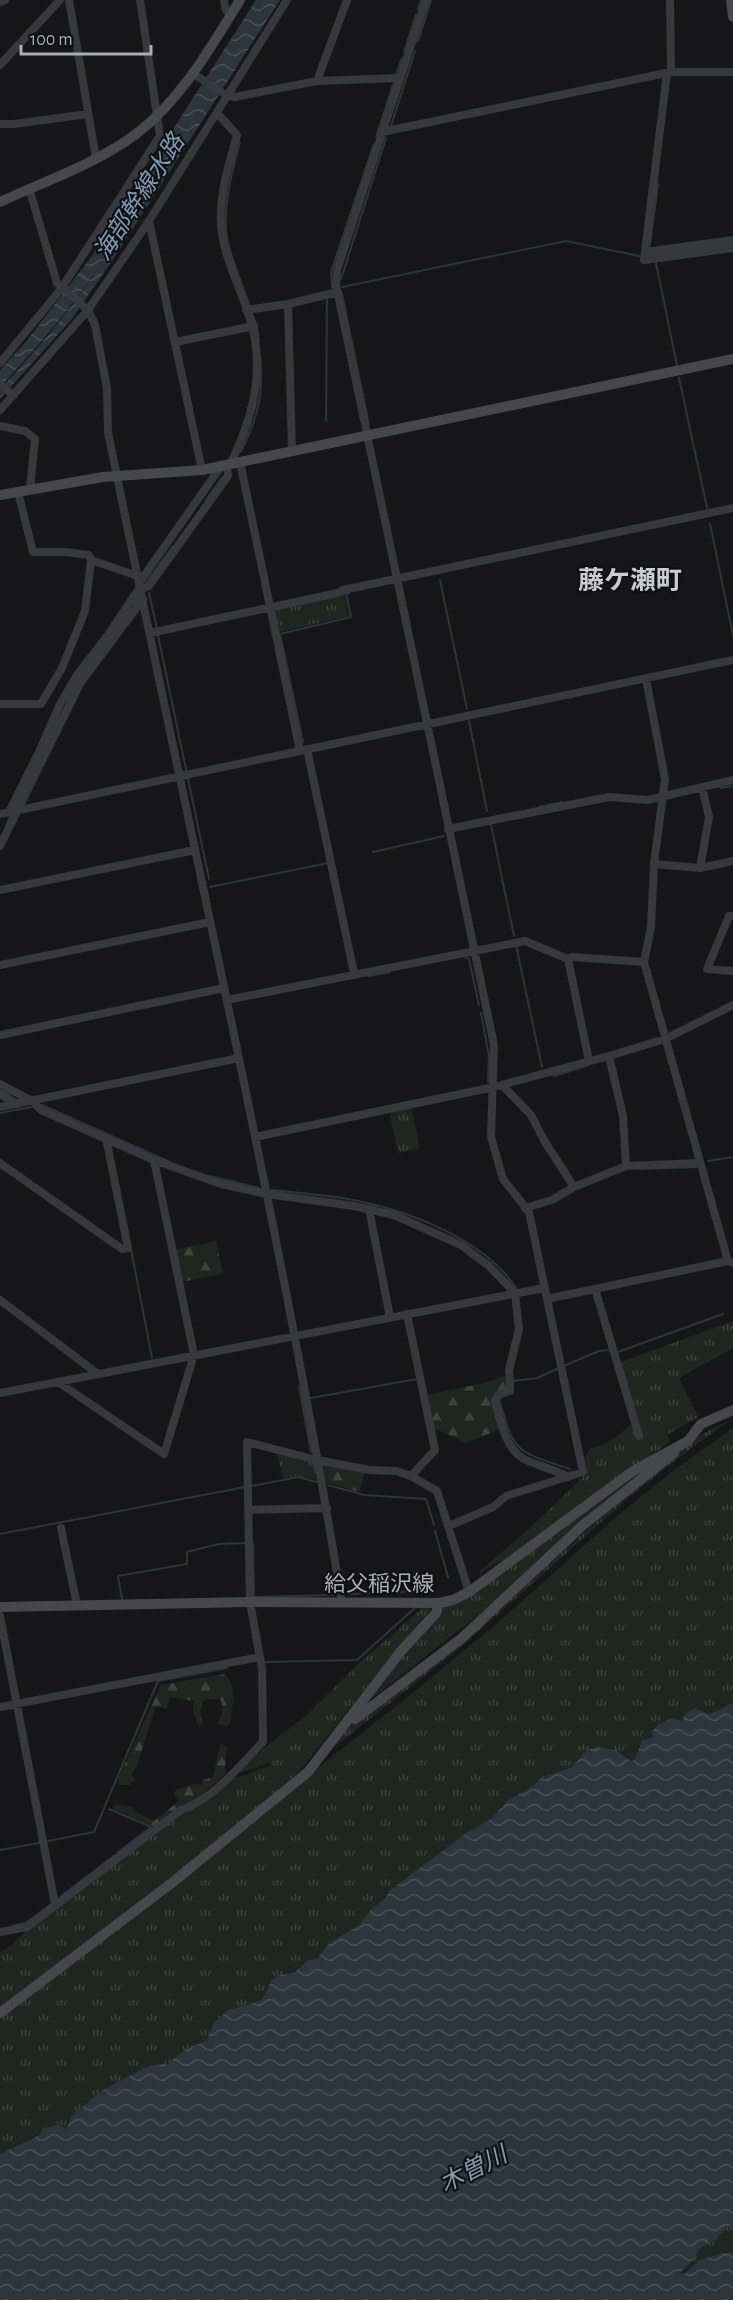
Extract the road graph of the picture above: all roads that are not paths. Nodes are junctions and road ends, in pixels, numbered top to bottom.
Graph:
1 (6, 0) edge
2 (60, 0) edge
3 (69, 0) edge
4 (140, 0) edge
5 (224, 0) edge
6 (240, 0) edge
7 (287, 0) edge
8 (347, 0) edge
9 (426, 0) edge
10 (670, 0) edge
11 (731, 0) edge
12 (0, 2) edge
13 (231, 15) junction
14 (733, 17) edge
15 (0, 64) edge
16 (669, 72) junction
17 (733, 72) edge
18 (192, 73) junction
19 (400, 78) junction
20 (317, 81) junction
21 (226, 94) junction
22 (217, 113) junction
23 (88, 114) junction
24 (158, 114) junction
25 (0, 124) edge
26 (382, 132) junction
27 (96, 158) junction
28 (29, 189) junction
29 (0, 202) edge
30 (148, 220) junction
31 (733, 240) edge
32 (733, 248) edge
33 (645, 252) junction
34 (63, 290) junction
35 (338, 292) junction
36 (288, 304) junction
37 (86, 309) junction
38 (246, 310) junction
39 (253, 326) junction
40 (175, 342) junction
41 (1, 358) edge
42 (733, 359) edge
43 (0, 383) edge
44 (13, 395) junction
45 (0, 410) edge
46 (0, 426) edge
47 (368, 436) junction
48 (292, 451) junction
49 (230, 464) junction
50 (202, 470) junction
51 (117, 476) junction
52 (30, 489) junction
53 (18, 492) junction
54 (0, 495) edge
55 (733, 508) edge
56 (91, 560) junction
57 (396, 578) junction
58 (140, 584) junction
59 (143, 599) junction
60 (271, 607) junction
61 (150, 633) junction
62 (733, 660) edge
63 (646, 679) junction
64 (0, 704) edge
65 (41, 704) junction
66 (60, 704) junction
67 (427, 724) junction
68 (304, 750) junction
69 (180, 775) junction
70 (733, 780) edge
71 (702, 787) junction
72 (663, 796) junction
73 (18, 810) junction
74 (4, 813) edge
75 (448, 829) junction
76 (0, 846) edge
77 (195, 850) junction
78 (733, 861) edge
79 (654, 864) junction
80 (700, 868) junction
81 (0, 890) edge
82 (733, 916) edge
83 (210, 921) junction
84 (474, 950) junction
85 (567, 959) junction
86 (644, 962) junction
87 (0, 965) edge
88 (733, 971) edge
89 (354, 973) junction
90 (224, 988) junction
91 (227, 1000) junction
92 (733, 1005) edge
93 (0, 1035) edge
94 (665, 1039) junction
95 (609, 1056) junction
96 (239, 1058) junction
97 (589, 1061) junction
98 (0, 1084) edge
99 (498, 1086) junction
100 (0, 1094) edge
101 (32, 1101) junction
102 (17, 1104) junction
103 (0, 1107) edge
104 (255, 1137) junction
105 (106, 1138) junction
106 (154, 1160) junction
107 (0, 1163) edge
108 (700, 1163) junction
109 (626, 1166) junction
110 (574, 1187) junction
111 (267, 1194) junction
112 (525, 1208) junction
113 (369, 1209) junction
114 (731, 1262) edge
115 (544, 1288) junction
116 (595, 1289) junction
117 (515, 1293) junction
118 (546, 1299) junction
119 (0, 1300) edge
120 (407, 1314) junction
121 (390, 1317) junction
122 (294, 1336) junction
123 (194, 1355) junction
124 (98, 1374) junction
125 (58, 1382) junction
126 (0, 1393) edge
127 (733, 1410) edge
128 (639, 1436) dead end
129 (688, 1441) junction
130 (318, 1460) junction
131 (411, 1476) junction
132 (568, 1477) junction
133 (327, 1508) junction
134 (249, 1510) junction
135 (449, 1526) junction
136 (62, 1528) dead end
137 (469, 1592) junction
138 (250, 1602) junction
139 (342, 1603) junction
140 (439, 1603) junction
141 (77, 1605) junction
142 (0, 1607) edge
143 (0, 1616) edge
144 (260, 1657) junction
145 (17, 1704) junction
146 (0, 1707) edge
147 (345, 1726) junction
148 (55, 1904) junction
149 (0, 1932) edge
150 (0, 2013) edge

1 - 12 street
2 - 15 street
3 - 23 street
4 - 24 street
5 - 13 street
6 - 13 street
7 - 21 street
8 - 20 street
9 - 19 street
10 - 16 street
11 - 14 street
13 - 18 street
16 - 17 street
16 - 26 street
16 - 33 street
18 - 21 street
18 - 24 street
19 - 20 street
19 - 26 street
20 - 21 street
21 - 22 street
22 - 30 street
22 - 38 street
23 - 25 street
23 - 27 street
24 - 27 street
24 - 34 street
26 - 35 street
27 - 28 street
28 - 29 street
28 - 34 street
30 - 37 street
30 - 40 street
31 - 33 street
32 - 33 street
34 - 37 street
34 - 41 street
35 - 36 street
35 - 47 street
36 - 38 street
36 - 48 street
37 - 44 street
37 - 51 street
38 - 39 street
39 - 40 street
39 - 49 street
40 - 50 street
42 - 47 street
43 - 44 street
44 - 45 street
46 - 52 street
47 - 48 street
47 - 57 street
48 - 49 street
49 - 50 street
49 - 58 street
49 - 60 street
50 - 51 street
51 - 52 street
51 - 58 street
52 - 53 street
53 - 54 street
53 - 56 street
55 - 57 street
56 - 58 street
56 - 65 street
57 - 60 street
57 - 67 street
58 - 59 street
58 - 66 street
59 - 61 street
59 - 73 street
60 - 61 street
60 - 68 street
61 - 69 street
62 - 63 street
63 - 67 street
63 - 72 street
64 - 65 street
65 - 66 street
66 - 74 street
67 - 68 street
67 - 75 street
68 - 69 street
68 - 89 street
69 - 73 street
69 - 77 street
70 - 71 street
71 - 72 street
71 - 80 street
72 - 75 street
72 - 79 street
73 - 74 street
73 - 76 street
75 - 84 street
77 - 81 street
77 - 83 street
78 - 80 street
79 - 80 street
79 - 86 street
82 - 88 street
83 - 87 street
83 - 90 street
84 - 85 street
84 - 89 street
84 - 99 street
85 - 86 street
85 - 97 street
86 - 94 street
89 - 91 street
90 - 91 street
90 - 93 street
91 - 96 street
92 - 94 street
94 - 95 street
94 - 108 street
95 - 97 street
95 - 109 street
96 - 101 street
96 - 104 street
97 - 99 street
98 - 101 street
99 - 104 street
99 - 110 street
99 - 112 street
100 - 102 street
101 - 102 street
101 - 105 street
102 - 103 street
104 - 111 street
105 - 106 street
105 - 107 street
106 - 111 street
106 - 123 street
108 - 109 street
108 - 114 street
109 - 110 street
110 - 112 street
111 - 113 street
111 - 122 street
112 - 115 street
113 - 117 street
113 - 121 street
114 - 116 street
115 - 117 street
115 - 118 street
116 - 118 street
116 - 128 street
117 - 120 street
117 - 132 street
118 - 132 street
119 - 124 street
120 - 121 street
120 - 131 street
121 - 122 street
122 - 123 street
122 - 130 street
123 - 124 street
123 - 125 street
124 - 125 street
125 - 126 street
127 - 129 street, 給父稲沢線
129 - 137 street, 給父稲沢線
129 - 147 street
130 - 131 street
130 - 133 street
130 - 134 street
131 - 135 street
132 - 135 street
133 - 134 street
133 - 139 street
134 - 138 street
135 - 137 street
136 - 141 street
137 - 140 street, 給父稲沢線
138 - 139 street, 給父稲沢線
138 - 141 street, 給父稲沢線
138 - 144 street
139 - 140 street, 給父稲沢線
140 - 147 street
141 - 142 street, 給父稲沢線
143 - 145 street
144 - 145 street
144 - 148 street
145 - 146 street
145 - 148 street
147 - 150 street
148 - 149 street

